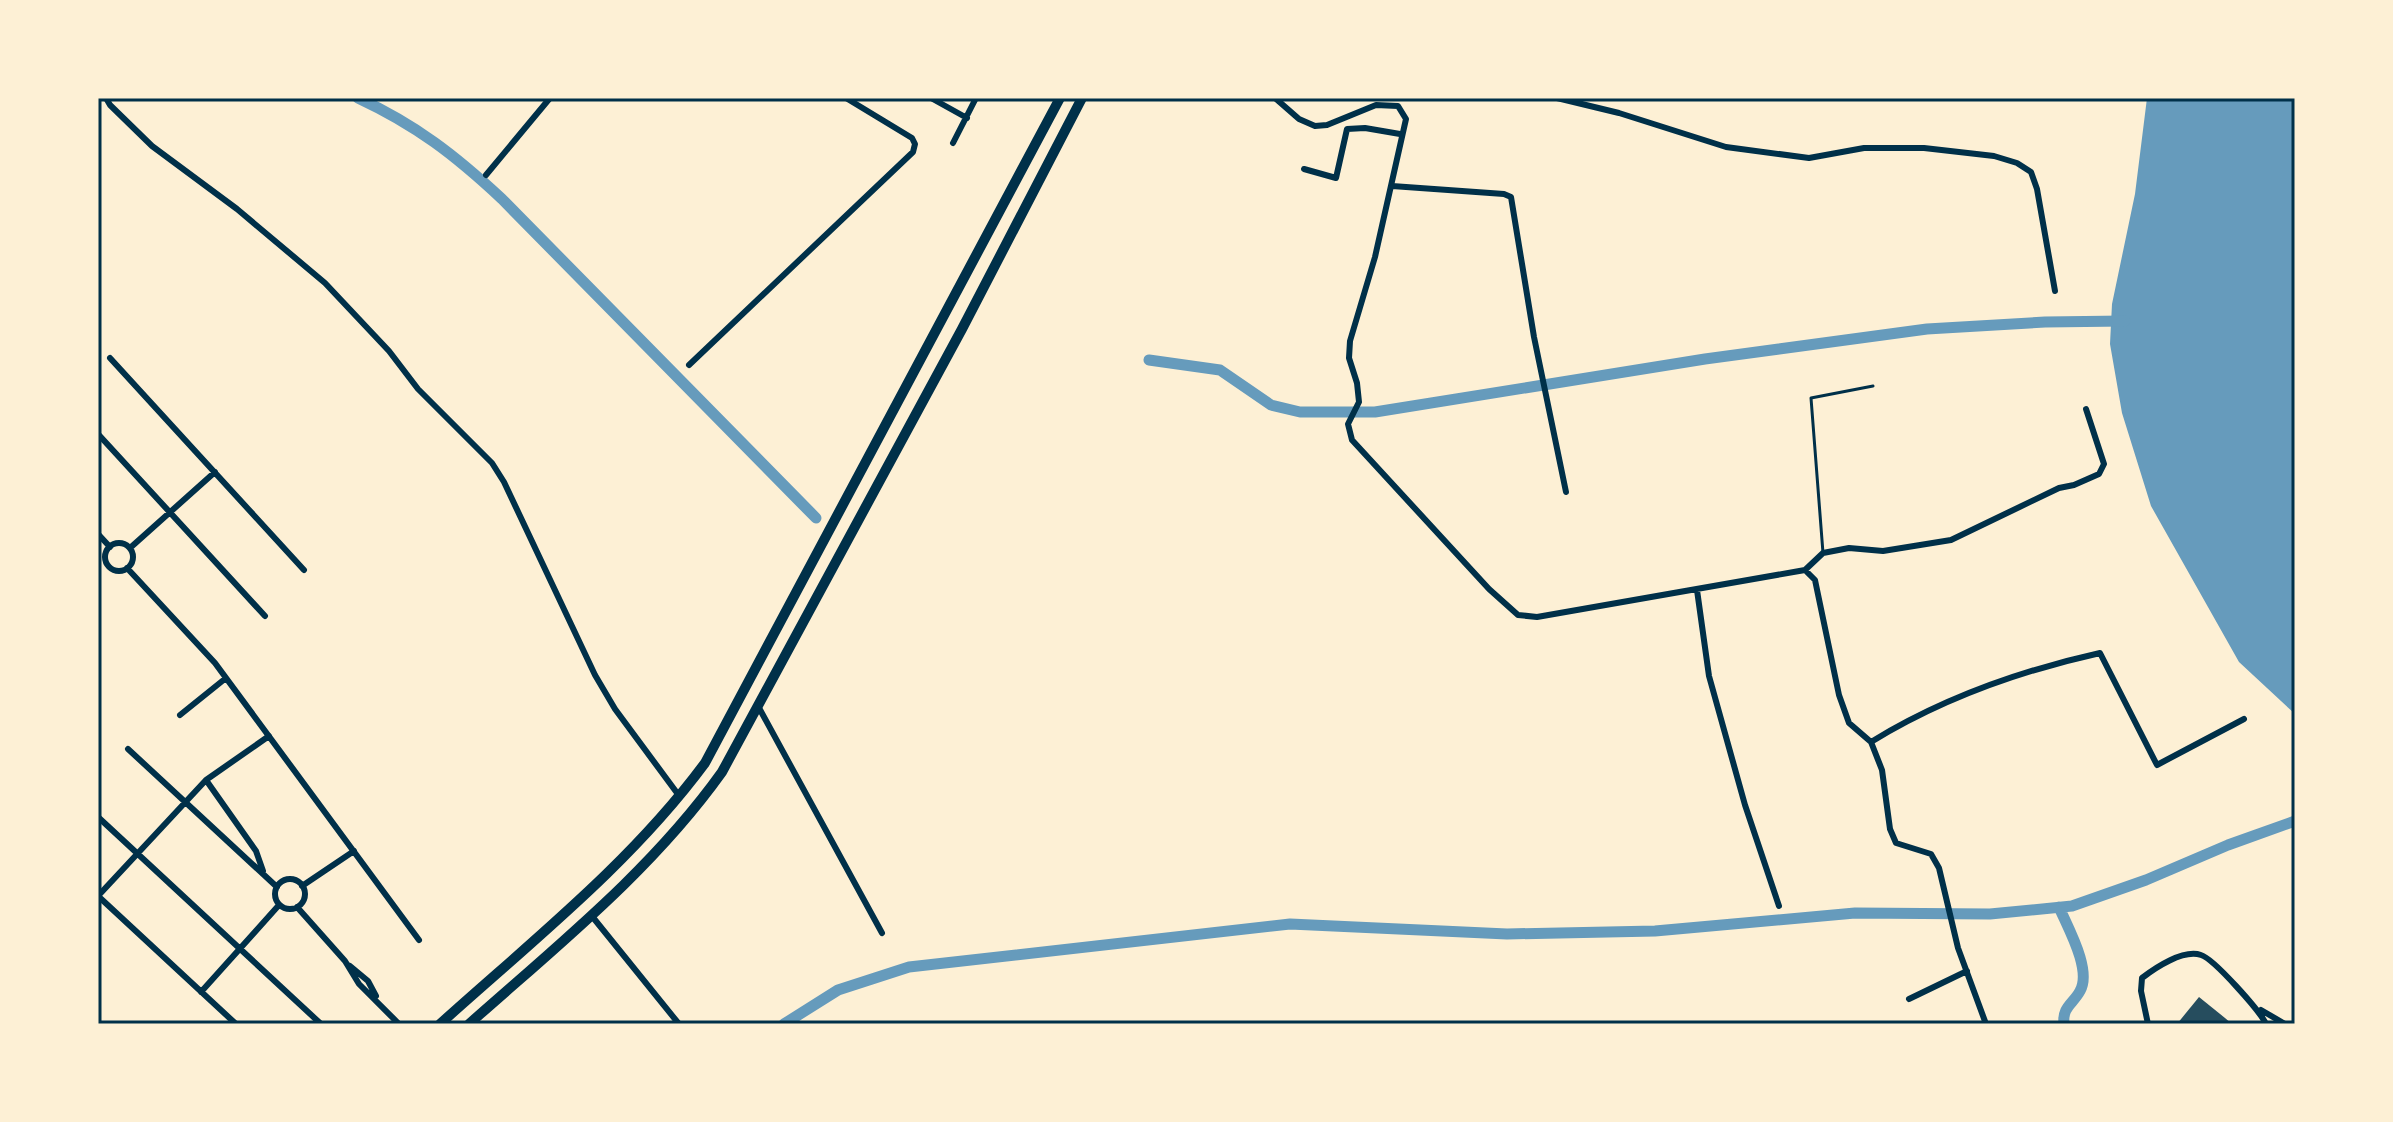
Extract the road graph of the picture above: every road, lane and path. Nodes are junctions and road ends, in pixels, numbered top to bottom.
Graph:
1 (106, 98) edge
2 (550, 98) edge
3 (846, 98) edge
4 (931, 98) edge
5 (976, 98) edge
6 (1275, 98) edge
7 (1557, 98) edge
8 (1058, 99) edge
9 (1374, 101) edge
10 (1080, 103) edge
11 (1346, 117) junction
12 (967, 118) junction
13 (1347, 129) junction
14 (1400, 134) junction
15 (953, 143) dead end
16 (1304, 169) dead end
17 (486, 175) dead end
18 (1392, 186) junction
19 (2055, 291) dead end
20 (110, 358) dead end
21 (689, 365) dead end
22 (1873, 386) dead end
23 (2086, 409) dead end
24 (98, 434) edge
25 (215, 472) junction
26 (1566, 492) dead end
27 (171, 513) junction
28 (98, 534) edge
29 (110, 547) junction
30 (130, 548) junction
31 (1823, 553) junction
32 (127, 568) junction
33 (304, 570) dead end
34 (1805, 570) junction
35 (1697, 590) junction
36 (265, 616) dead end
37 (226, 678) junction
38 (758, 706) junction
39 (180, 715) dead end
40 (2244, 719) dead end
41 (269, 736) junction
42 (1871, 742) junction
43 (128, 749) dead end
44 (206, 780) junction
45 (680, 797) junction
46 (185, 803) junction
47 (98, 817) edge
48 (354, 851) junction
49 (138, 852) junction
50 (264, 873) junction
51 (302, 886) junction
52 (277, 887) junction
53 (98, 896) edge
54 (279, 905) junction
55 (1779, 906) dead end
56 (297, 907) junction
57 (591, 915) junction
58 (882, 933) dead end
59 (419, 940) dead end
60 (241, 947) junction
61 (1967, 971) junction
62 (201, 992) junction
63 (1909, 999) dead end
64 (2259, 1009) junction
65 (236, 1024) edge
66 (321, 1024) edge
67 (399, 1024) edge
68 (440, 1024) edge
69 (469, 1024) edge
70 (679, 1024) edge
71 (1986, 1024) edge
72 (2148, 1024) edge
73 (2266, 1024) edge
74 (2285, 1024) edge

1 - 45 street
2 - 17 street
3 - 21 street
4 - 12 street
5 - 12 street
6 - 11 street
7 - 19 street
8 - 10 main road
8 - 45 main road
9 - 11 street
9 - 14 street
10 - 38 main road
11 - 13 street
12 - 15 street
13 - 14 street
13 - 16 street
14 - 18 street
18 - 26 street
18 - 35 street
20 - 25 street
22 - 31 lane
23 - 31 street
24 - 27 street
25 - 27 street
25 - 33 street
27 - 30 street
27 - 36 street
28 - 29 street
29 - 30 street
29 - 32 street
30 - 32 street
31 - 34 street
32 - 37 street
34 - 35 street
34 - 42 street
35 - 55 street
37 - 39 street
37 - 41 street
38 - 57 main road
38 - 58 street
40 - 42 street
41 - 44 street
41 - 48 street
42 - 61 street
43 - 46 street
44 - 46 street
44 - 50 street
45 - 68 main road
46 - 49 street
46 - 50 street
47 - 49 street
48 - 51 street
48 - 59 street
49 - 53 street
49 - 60 street
50 - 52 street
51 - 52 street
51 - 56 street
52 - 54 street
53 - 62 street
54 - 56 street
54 - 60 street
56 - 67 street
57 - 69 main road
57 - 70 street
60 - 62 street
60 - 66 street
61 - 63 street
61 - 71 street
62 - 65 street
64 - 72 street
64 - 73 street
64 - 74 street

